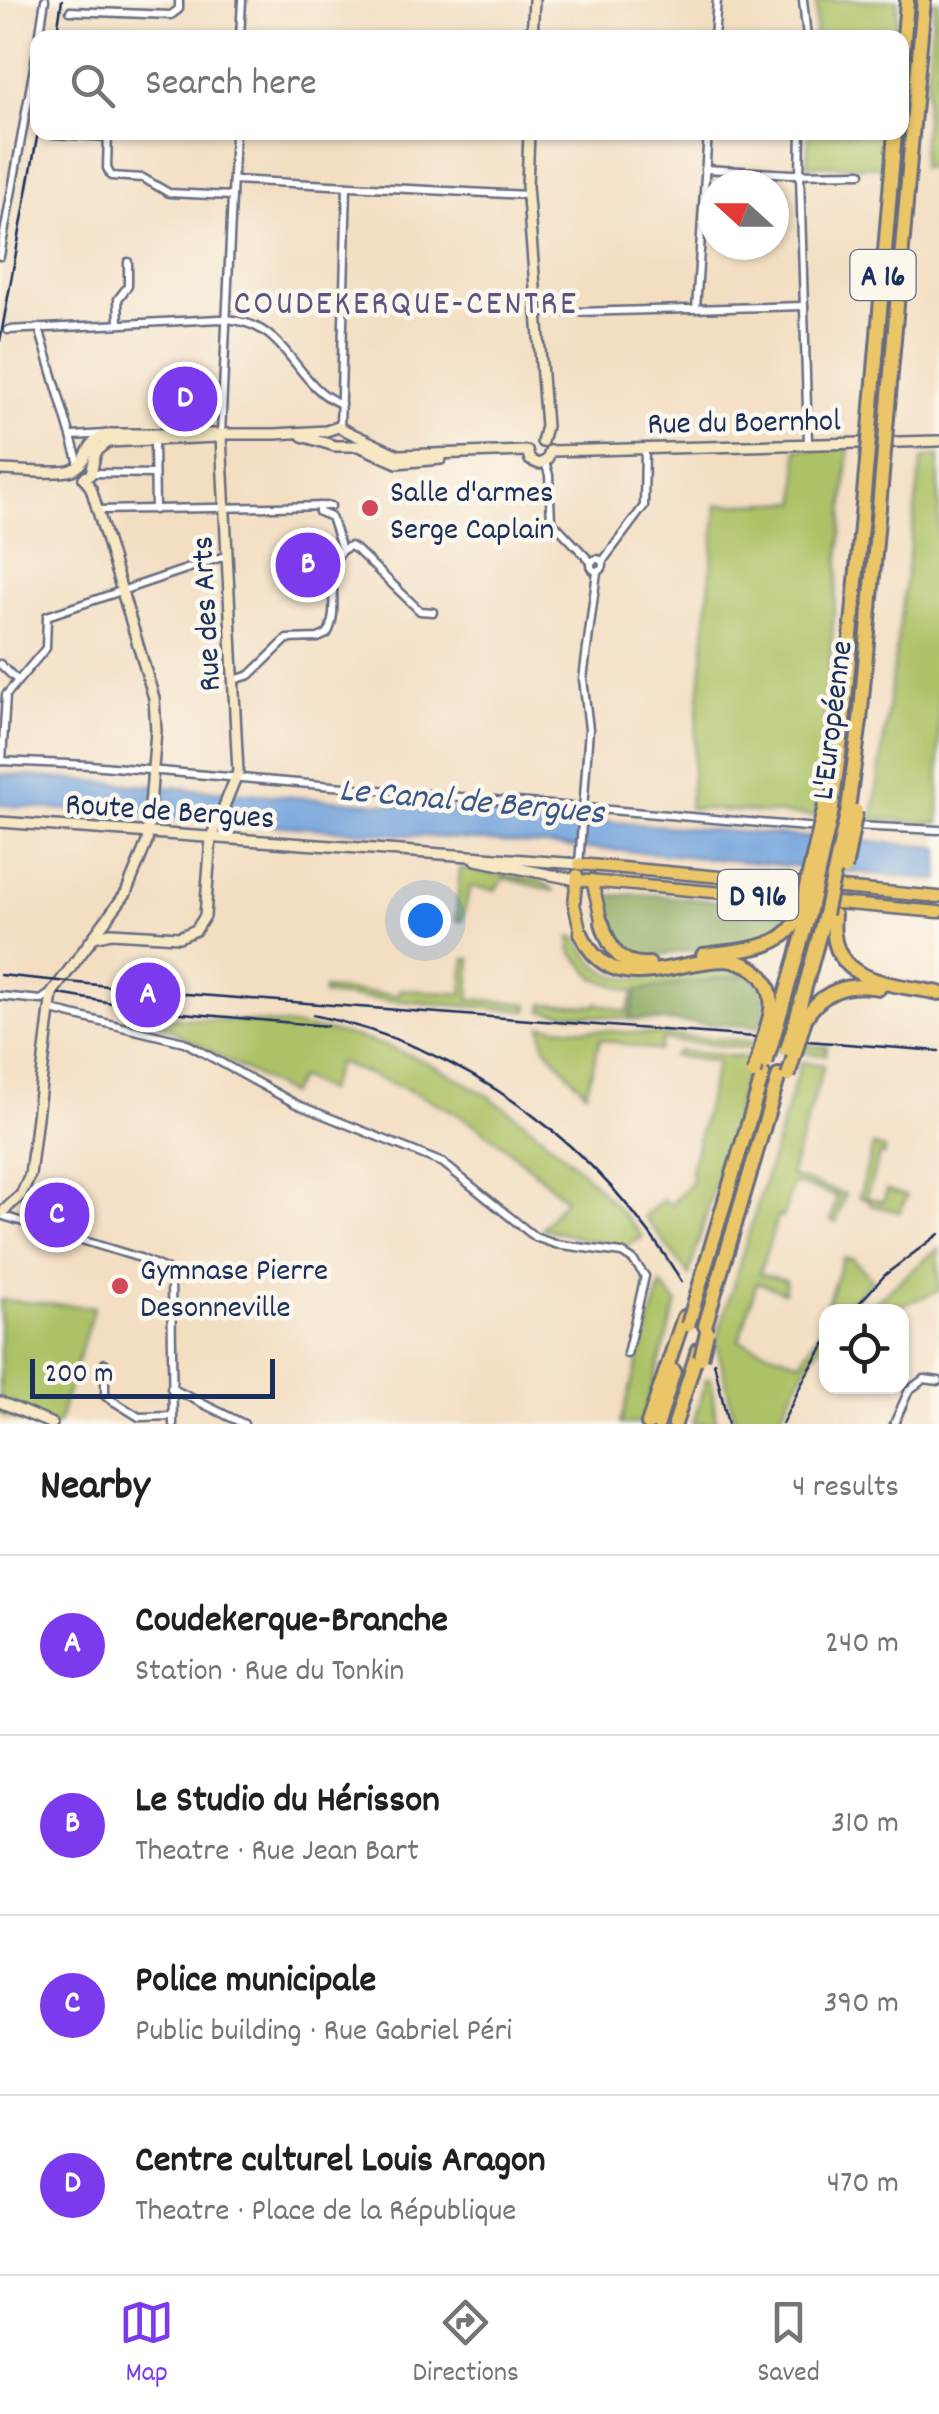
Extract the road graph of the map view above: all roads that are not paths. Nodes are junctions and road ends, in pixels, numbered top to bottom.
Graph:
1 (46, 0) edge
2 (113, 0) edge
3 (179, 0) edge
4 (242, 0) edge
5 (537, 0) edge
6 (717, 0) edge
7 (803, 0) edge
8 (907, 0) edge
9 (924, 0) edge
10 (70, 11) dead end
11 (112, 13) junction
12 (40, 30) edge
13 (240, 30) edge
14 (535, 30) edge
15 (715, 30) edge
16 (805, 30) edge
17 (905, 30) edge
18 (30, 86) edge
19 (108, 140) edge
20 (235, 140) edge
21 (529, 140) edge
22 (707, 140) edge
23 (802, 140) edge
24 (895, 140) edge
25 (705, 169) junction
26 (861, 173) dead end
27 (800, 174) junction
28 (233, 180) junction
29 (346, 186) junction
30 (528, 195) junction
31 (232, 196) junction
32 (0, 256) edge
33 (128, 262) dead end
34 (804, 306) junction
35 (696, 309) junction
36 (537, 313) junction
37 (226, 319) junction
38 (119, 323) junction
39 (39, 328) junction
40 (8, 330) dead end
41 (341, 404) junction
42 (338, 429) junction
43 (111, 434) junction
44 (275, 434) junction
45 (72, 436) junction
46 (221, 436) junction
47 (154, 441) junction
48 (939, 441) edge
49 (542, 442) junction
50 (808, 442) junction
51 (336, 444) junction
52 (645, 447) junction
53 (527, 451) junction
54 (550, 451) junction
55 (477, 453) junction
56 (545, 462) junction
57 (79, 464) junction
58 (0, 473) edge
59 (87, 474) junction
60 (154, 474) junction
61 (319, 506) junction
62 (330, 506) dead end
63 (223, 508) junction
64 (97, 510) junction
65 (155, 510) junction
66 (342, 550) junction
67 (226, 556) junction
68 (591, 562) junction
69 (602, 562) junction
70 (596, 572) junction
71 (122, 590) junction
72 (433, 612) dead end
73 (0, 664) edge
74 (18, 680) junction
75 (233, 680) junction
76 (1, 761) edge
77 (153, 776) junction
78 (234, 784) junction
79 (584, 808) junction
80 (0, 822) edge
81 (149, 828) junction
82 (939, 830) edge
83 (211, 838) junction
84 (456, 856) junction
85 (579, 858) junction
86 (577, 880) junction
87 (592, 881) junction
88 (939, 898) edge
89 (939, 912) edge
90 (804, 914) junction
91 (830, 915) junction
92 (107, 916) junction
93 (602, 923) joint
94 (120, 933) junction
95 (581, 933) joint
96 (88, 941) junction
97 (52, 992) junction
98 (0, 996) edge
99 (939, 996) edge
100 (41, 1000) junction
101 (52, 1008) junction
102 (775, 1017) junction
103 (800, 1020) junction
104 (0, 1214) edge
105 (686, 1321) junction
106 (627, 1354) dead end
107 (700, 1354) junction
108 (105, 1363) dead end
109 (939, 1381) edge
110 (171, 1388) junction
111 (0, 1402) edge
112 (173, 1420) edge
113 (228, 1420) edge
114 (52, 1424) edge
115 (244, 1424) edge
116 (648, 1424) edge
117 (658, 1424) edge
118 (676, 1424) edge
119 (684, 1424) edge
120 (894, 1424) edge

1 - 12 street
2 - 11 street
3 - 11 street
4 - 13 street
5 - 14 street
6 - 15 street
7 - 16 street
8 - 17 highway
9 - 91 highway, L'Européenne / A 16, bridge
10 - 11 street
18 - 32 street
19 - 31 street
20 - 28 street
21 - 30 street
22 - 25 street
23 - 27 street
24 - 90 highway, L'Européenne / A 16, bridge
25 - 27 street
25 - 35 street
26 - 27 street
27 - 34 street
28 - 29 street
28 - 31 street
29 - 30 street
29 - 41 street
30 - 36 street
31 - 37 street
33 - 38 street
34 - 35 street
34 - 50 street
35 - 36 street
36 - 49 street
37 - 38 street
37 - 41 street
37 - 46 street
38 - 39 street
39 - 40 street
39 - 45 street
41 - 42 street
42 - 44 street
42 - 51 street
42 - 51 street
42 - 55 street
43 - 45 street
43 - 46 street
43 - 57 street
44 - 46 street
44 - 51 street
45 - 57 street
46 - 47 street
46 - 63 street, Rue des Arts
47 - 59 street
47 - 60 street
48 - 50 street, Rue du Boernhol
49 - 53 street
49 - 54 street
50 - 52 street, Rue du Boernhol
51 - 55 street
52 - 54 street, Rue du Boernhol
52 - 69 street
53 - 55 street
53 - 56 street
54 - 56 street
56 - 68 street
57 - 58 street
57 - 59 street
58 - 59 street
59 - 60 street
59 - 64 street
60 - 65 street
61 - 62 street
61 - 63 street
61 - 66 street
63 - 65 street
63 - 67 street, Rue des Arts
64 - 65 street
64 - 71 street
66 - 72 street
66 - 75 street
67 - 71 street
67 - 75 street, Rue des Arts
68 - 69 street
68 - 70 street
69 - 70 street
70 - 79 street
71 - 74 street
71 - 77 street
73 - 74 street
74 - 76 street
75 - 78 street, Rue des Arts
76 - 77 street
77 - 78 street
77 - 81 street
78 - 79 street
78 - 83 street
79 - 82 street
79 - 85 street
80 - 81 street, Route de Bergues / D 916
81 - 83 street, Route de Bergues / D 916
81 - 92 street
83 - 84 street, Route de Bergues / D 916
83 - 94 street
84 - 85 street, Route de Bergues / D 916
84 - 86 street, Route de Bergues / D 916
85 - 86 main road
85 - 87 main road
85 - 88 main road, Route de Bergues / D 916
86 - 87 main road, Route de Bergues / D 916
86 - 95 main road
87 - 89 main road, Route de Bergues / D 916
87 - 93 main road
90 - 93 highway
90 - 102 highway
91 - 99 highway
91 - 103 highway, L'Européenne / A 16
92 - 94 street
92 - 96 street
94 - 96 street
95 - 102 highway
96 - 97 street
97 - 100 street
97 - 101 street
98 - 100 street
99 - 103 highway
100 - 101 street
101 - 104 street
101 - 106 street
102 - 105 highway, bridge
103 - 107 highway, L'Européenne / A 16, bridge
104 - 110 street
105 - 116 highway
105 - 117 highway
107 - 118 highway
107 - 119 highway
108 - 112 street
109 - 120 street
110 - 112 street
110 - 113 street
111 - 114 street
113 - 115 street

